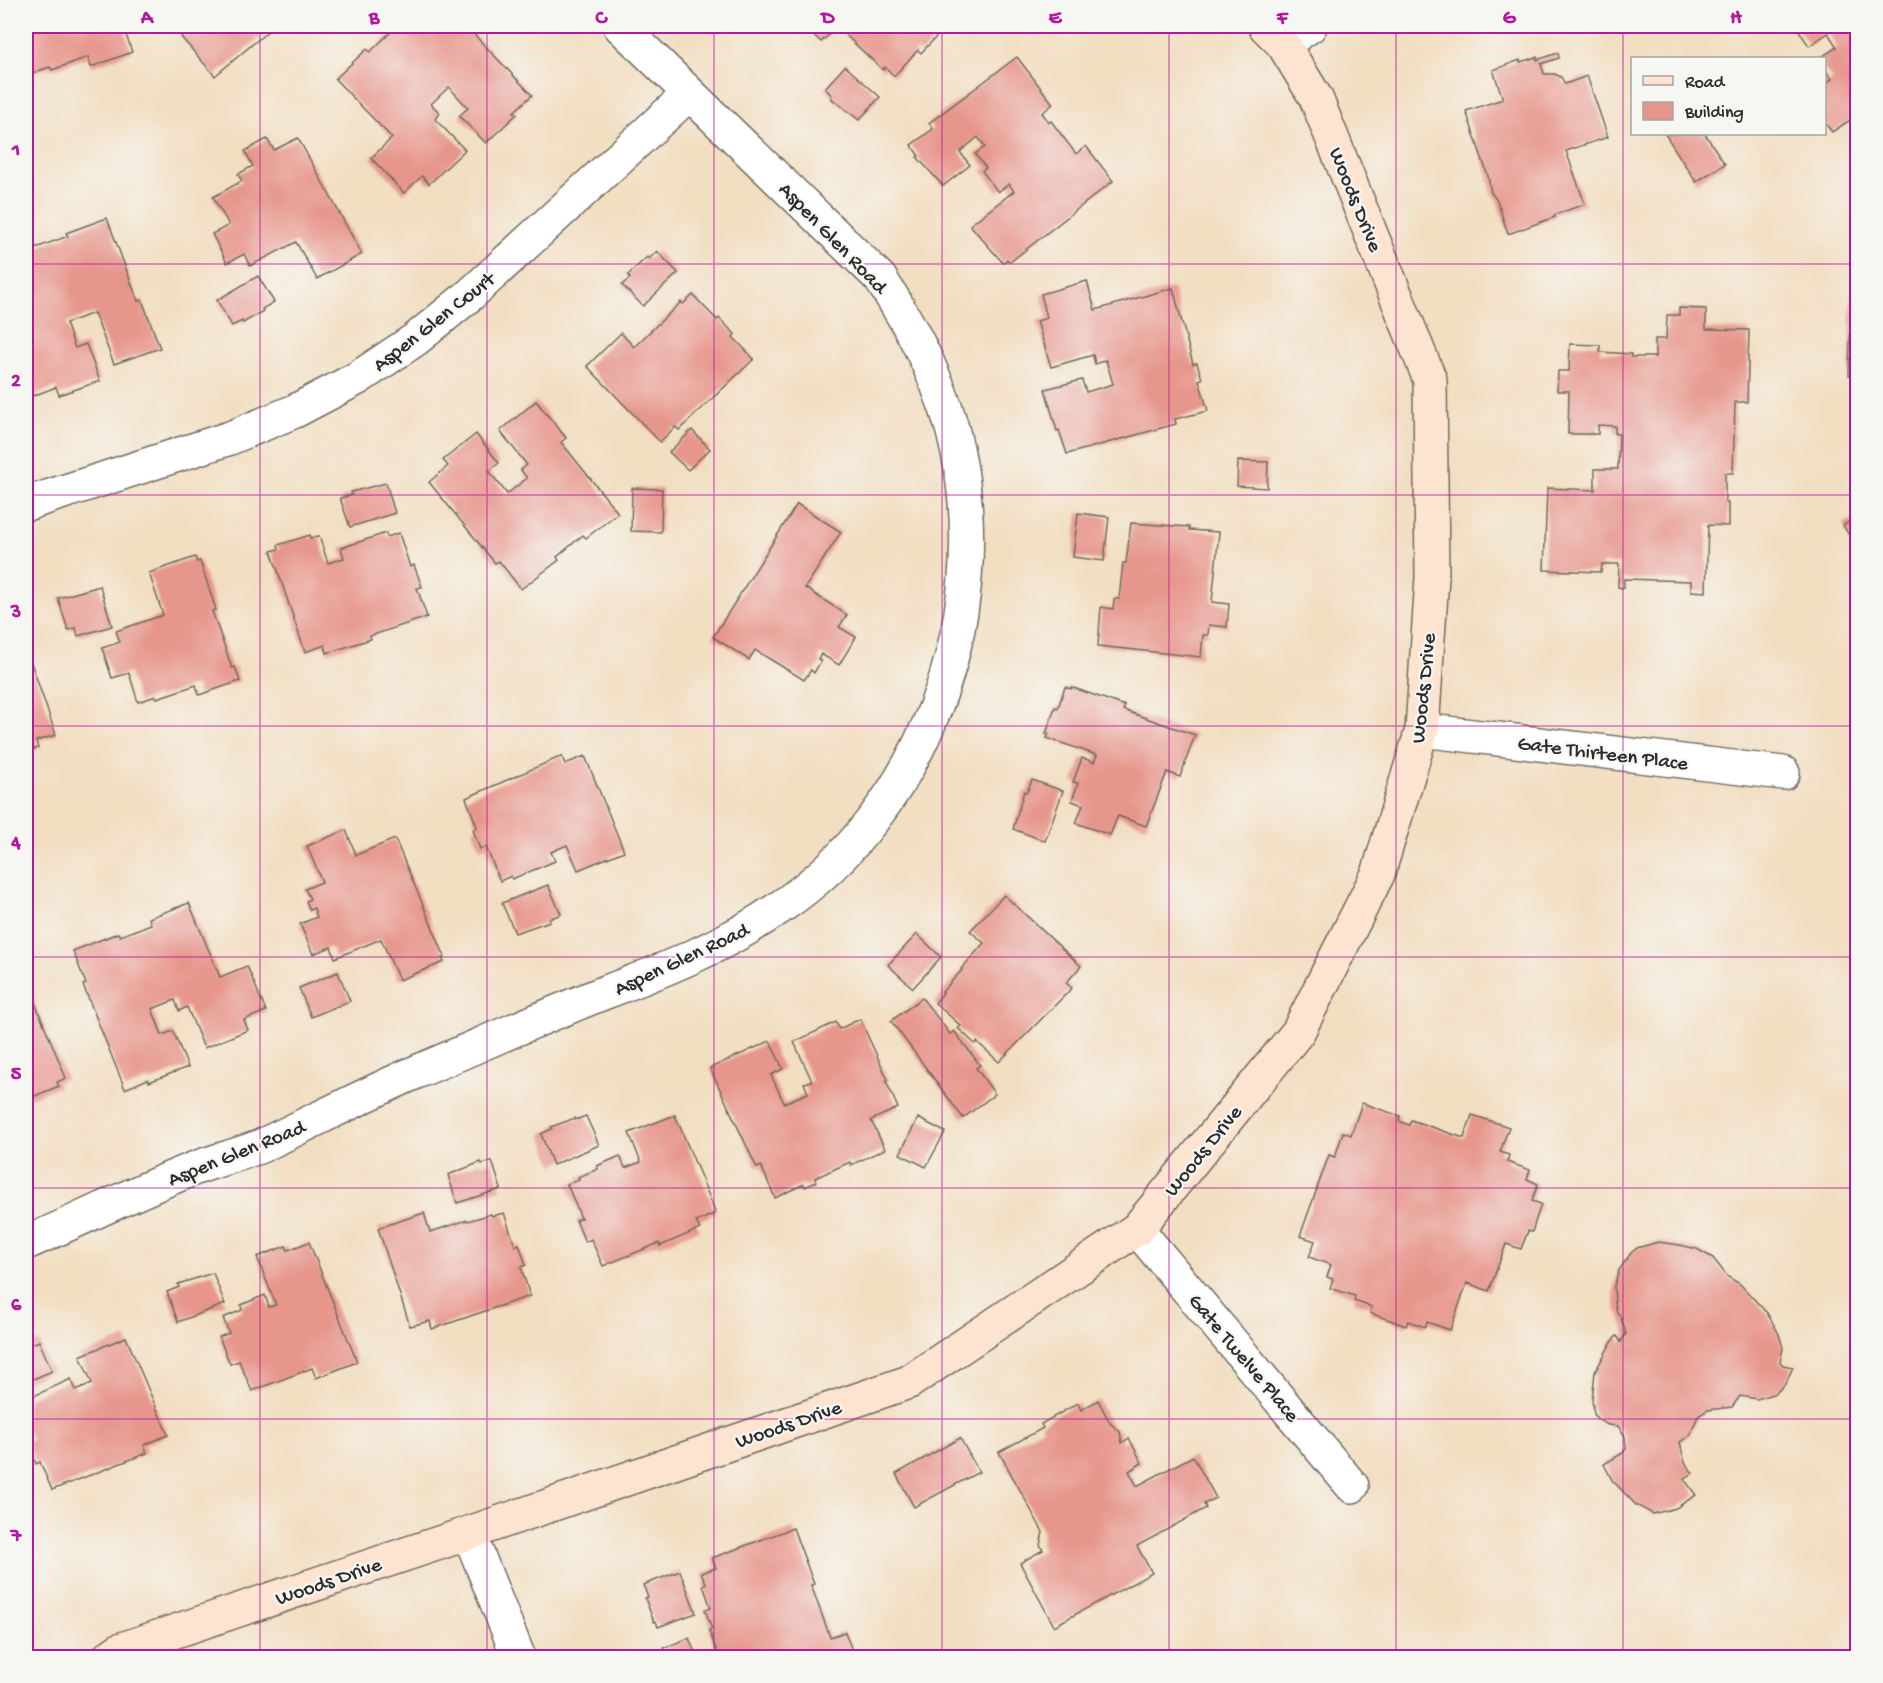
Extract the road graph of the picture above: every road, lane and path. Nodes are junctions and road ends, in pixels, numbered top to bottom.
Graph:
1 (620, 26) edge
2 (1310, 26) edge
3 (1274, 35) edge
4 (689, 94) junction
5 (26, 504) edge
6 (1422, 730) junction
7 (1783, 773) dead end
8 (1137, 1229) junction
9 (26, 1243) edge
10 (1352, 1486) dead end
11 (469, 1533) junction
12 (108, 1658) edge
13 (519, 1658) edge

1 - 4 street, Aspen Glen Road
2 - 3 street
3 - 6 street, Woods Drive
4 - 5 street, Aspen Glen Court
4 - 9 street, Aspen Glen Road
6 - 7 street, Gate Thirteen Place
6 - 8 street, Woods Drive
8 - 10 street, Gate Twelve Place
8 - 11 street, Woods Drive
11 - 12 street, Woods Drive
11 - 13 street

